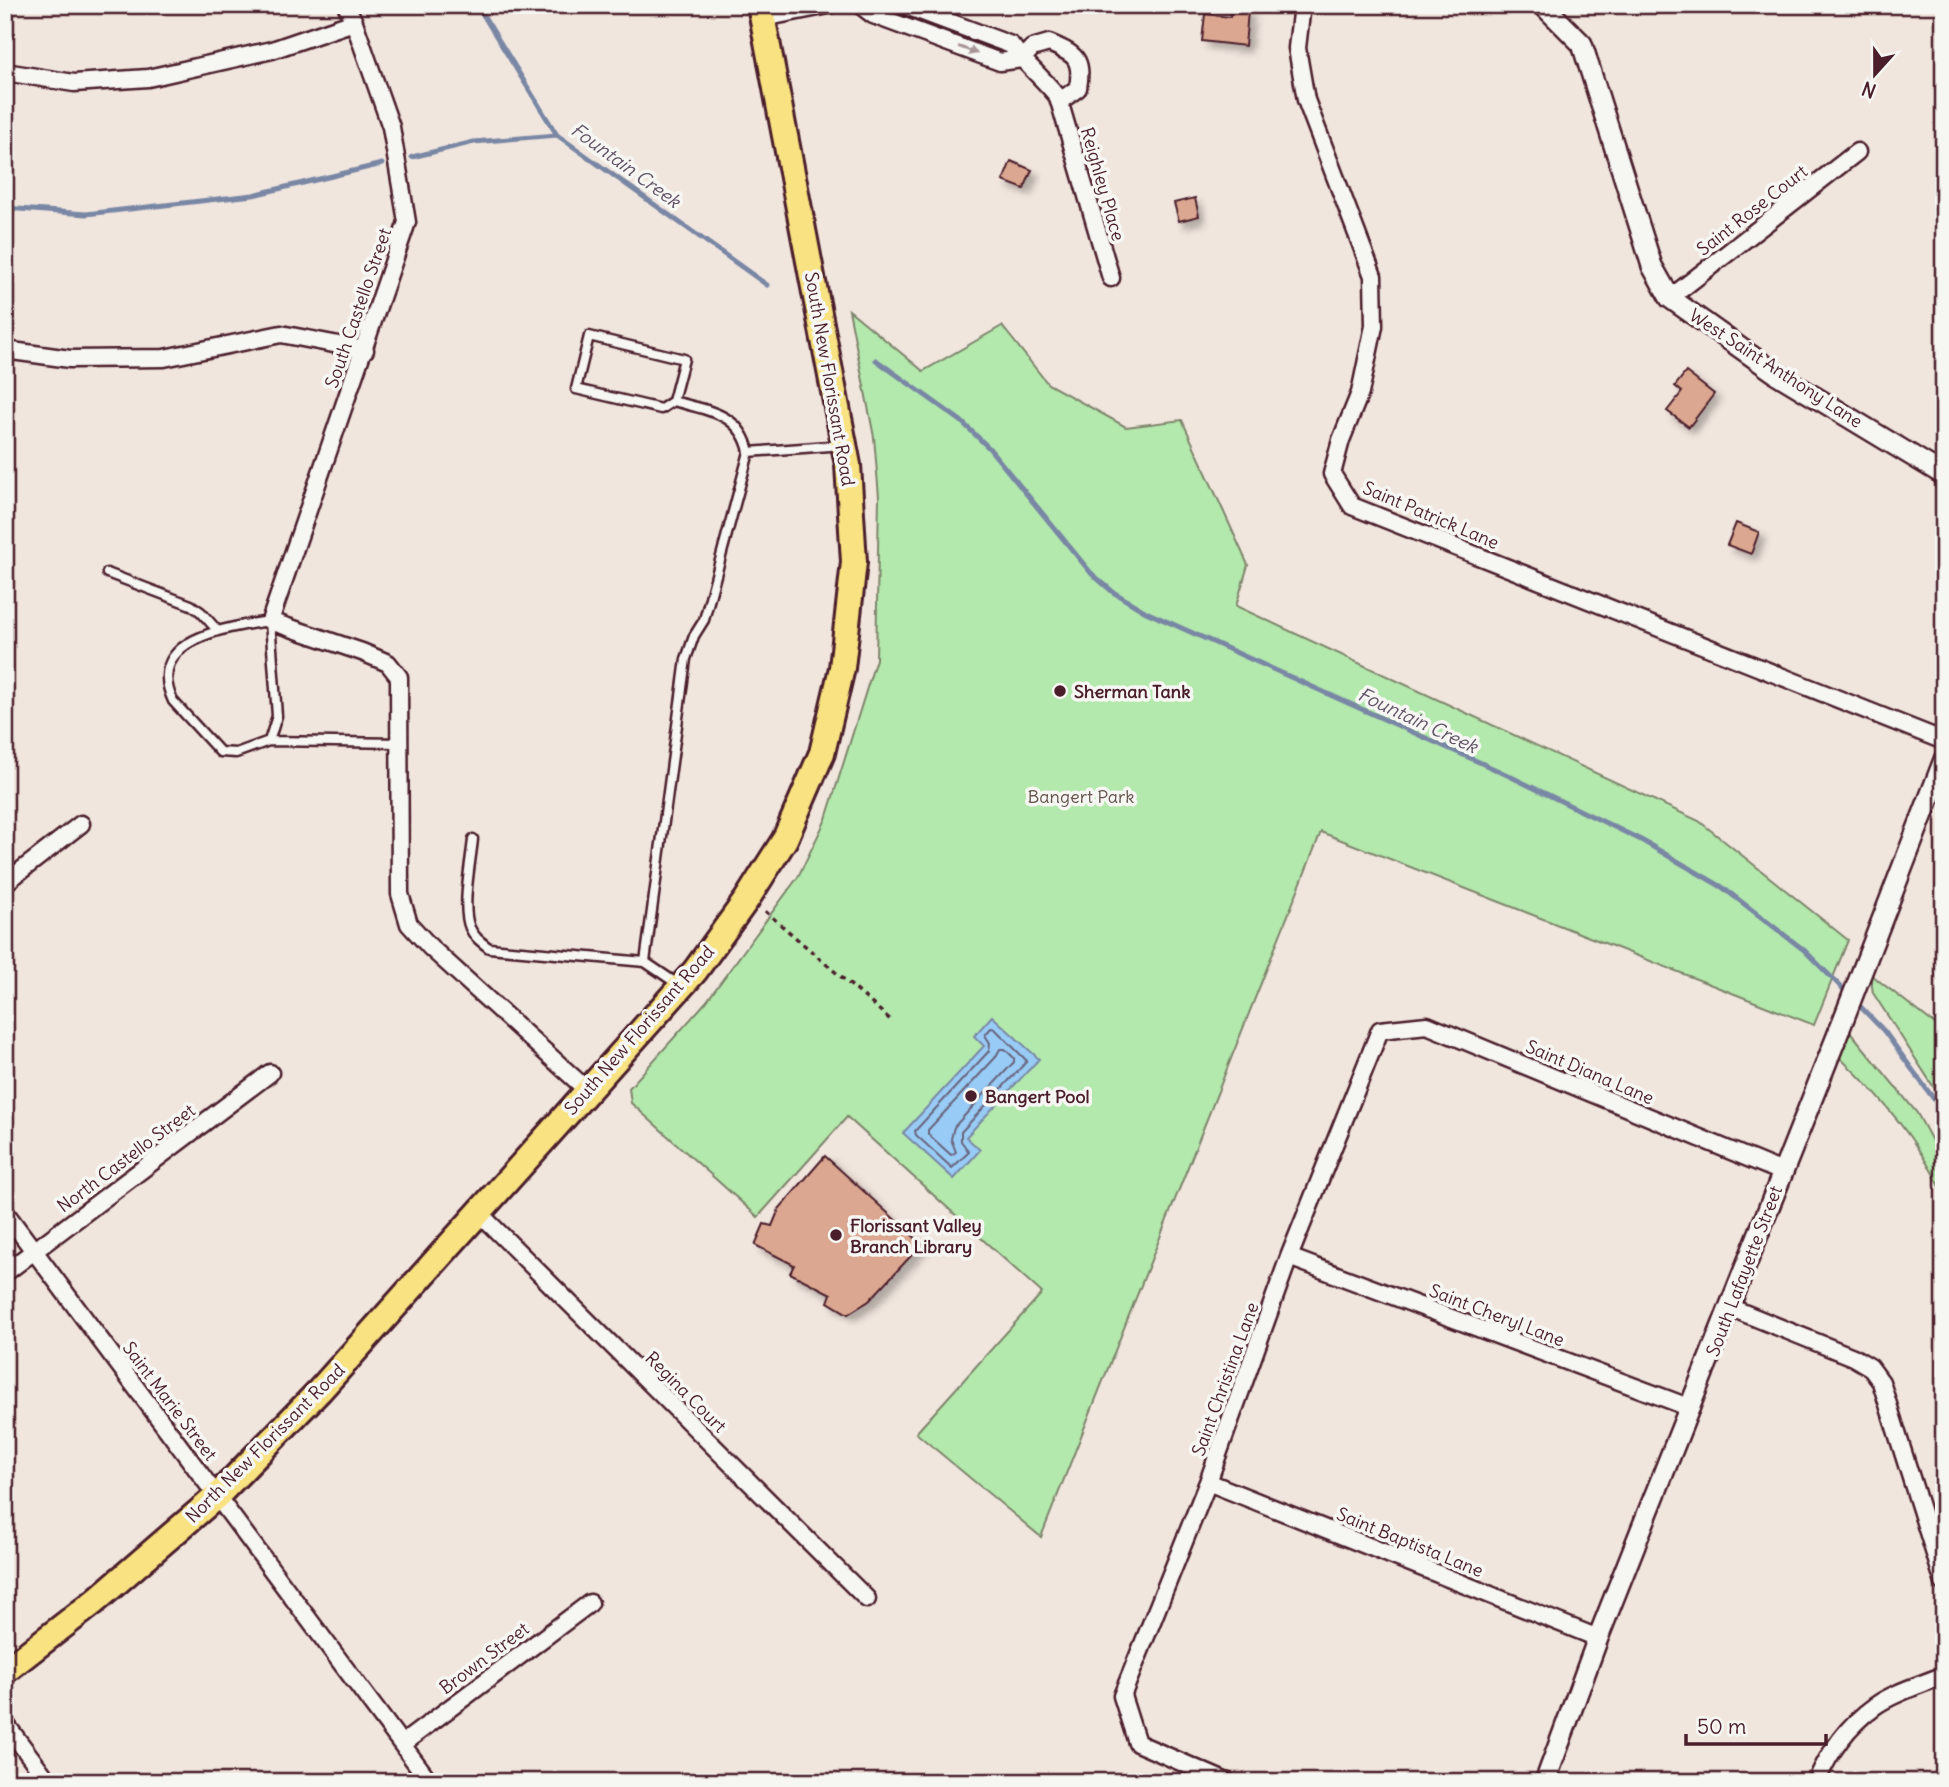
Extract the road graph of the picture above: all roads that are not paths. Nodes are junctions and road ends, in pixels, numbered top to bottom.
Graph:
1 (346, 5) edge
2 (829, 5) edge
3 (860, 5) edge
4 (904, 5) edge
5 (1302, 5) edge
6 (1543, 5) edge
7 (762, 11) edge
8 (941, 19) junction
9 (354, 22) junction
10 (935, 38) junction
11 (1021, 60) junction
12 (5, 72) edge
13 (1059, 102) junction
14 (1857, 152) dead end
15 (1111, 278) dead end
16 (1670, 298) junction
17 (5, 350) edge
18 (365, 350) junction
19 (673, 401) junction
20 (844, 445) junction
21 (749, 452) junction
22 (1944, 475) edge
23 (107, 573) dead end
24 (270, 621) junction
25 (217, 630) junction
26 (269, 741) junction
27 (1944, 741) edge
28 (401, 743) junction
29 (1944, 760) edge
30 (81, 824) dead end
31 (473, 839) dead end
32 (5, 883) edge
33 (645, 962) junction
34 (681, 986) junction
35 (1380, 1030) joint
36 (270, 1073) dead end
37 (588, 1091) junction
38 (1782, 1172) junction
39 (5, 1212) edge
40 (479, 1213) junction
41 (34, 1251) junction
42 (1289, 1258) junction
43 (5, 1273) edge
44 (416, 1283) joint
45 (1729, 1307) junction
46 (1690, 1408) junction
47 (1208, 1482) junction
48 (217, 1496) junction
49 (1944, 1583) edge
50 (867, 1599) dead end
51 (590, 1603) dead end
52 (1598, 1638) junction
53 (5, 1671) edge
54 (1944, 1675) edge
55 (5, 1723) edge
56 (402, 1744) junction
57 (49, 1782) edge
58 (430, 1782) edge
59 (1227, 1782) edge
60 (1545, 1782) edge
61 (1816, 1782) edge

1 - 9 street, South Castello Street
2 - 7 street
3 - 10 street
4 - 8 street, Reighley Place
5 - 27 street, Saint Patrick Lane
6 - 16 street, West Saint Anthony Lane
7 - 20 main road, South New Florissant Road
8 - 10 lane
8 - 11 street, Reighley Place
9 - 12 street
9 - 18 street, South Castello Street
10 -> 11 street
11 - 13 street, Reighley Place
11 - 13 street
13 - 15 street, Reighley Place
14 - 16 street, Saint Rose Court
16 - 22 street, West Saint Anthony Lane
17 - 18 street
18 - 24 street, South Castello Street
19 - 19 lane
19 - 21 lane
20 - 21 lane
20 - 34 main road, South New Florissant Road
21 - 33 lane
23 - 25 lane
24 - 25 lane
24 - 26 lane
24 - 28 street
25 - 26 lane
26 - 28 lane
28 - 37 street
29 - 38 street, South Lafayette Street
30 - 32 street
31 - 33 lane
33 - 34 lane
34 - 37 main road, South New Florissant Road
35 - 38 street, Saint Diana Lane
35 - 42 street, Saint Christina Lane
36 - 41 street, North Castello Street
37 - 40 main road, South New Florissant Road
38 - 45 street, South Lafayette Street
39 - 41 street, Saint Marie Street
40 - 44 main road, South New Florissant Road
40 - 50 street, Regina Court
41 - 43 street, North Castello Street
41 - 48 street, Saint Marie Street
42 - 46 street, Saint Cheryl Lane
42 - 47 street, Saint Christina Lane
44 - 48 main road, North New Florissant Road
45 - 46 street, South Lafayette Street
45 - 49 street
46 - 52 street, South Lafayette Street
47 - 52 street, Saint Baptista Lane
47 - 59 street, Saint Christina Lane
48 - 53 main road, North New Florissant Road
48 - 56 street, Saint Marie Street
51 - 56 street, Brown Street
52 - 60 street, South Lafayette Street
54 - 61 street
55 - 57 street
56 - 58 street, Saint Marie Street

